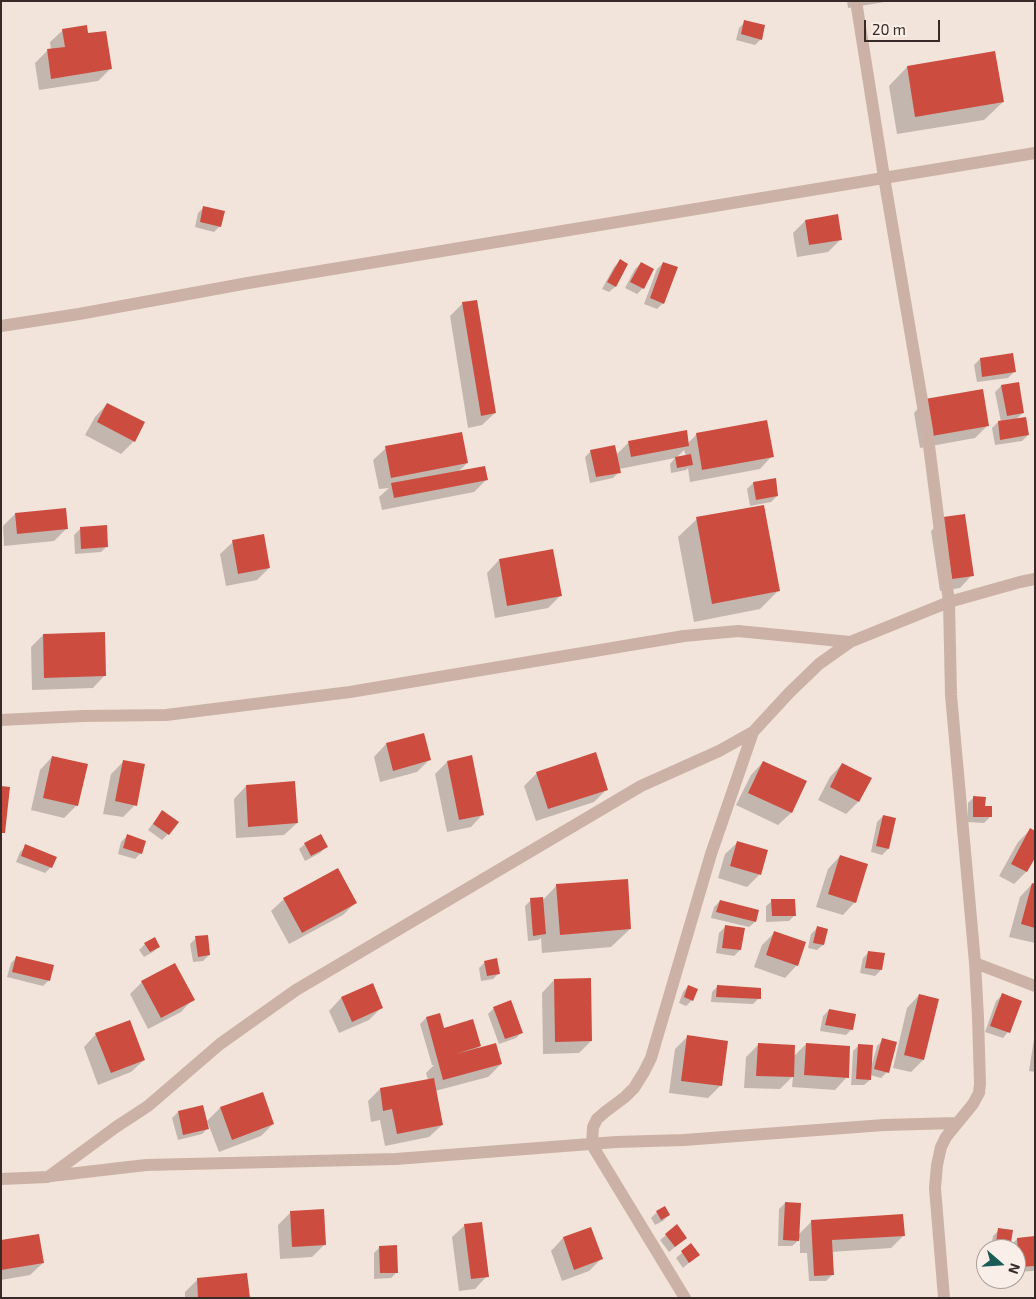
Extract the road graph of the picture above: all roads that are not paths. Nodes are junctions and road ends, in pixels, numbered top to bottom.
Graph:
1 (856, 1) edge
2 (1035, 153) edge
3 (884, 177) junction
4 (1, 326) edge
5 (1035, 579) edge
6 (949, 602) junction
7 (850, 642) junction
8 (1, 720) edge
9 (753, 732) junction
10 (975, 963) junction
11 (1035, 986) edge
12 (956, 1123) junction
13 (592, 1145) junction
14 (48, 1176) junction
15 (1, 1179) edge
16 (685, 1298) edge
17 (944, 1298) edge

1 - 3 street
2 - 3 street
3 - 4 street
3 - 6 street
5 - 6 street
6 - 7 street
6 - 10 street
7 - 8 street
7 - 9 street
9 - 13 street
9 - 14 street
10 - 11 street
10 - 12 street
12 - 13 street
12 - 17 street
13 - 14 street
13 - 16 street
14 - 15 street

